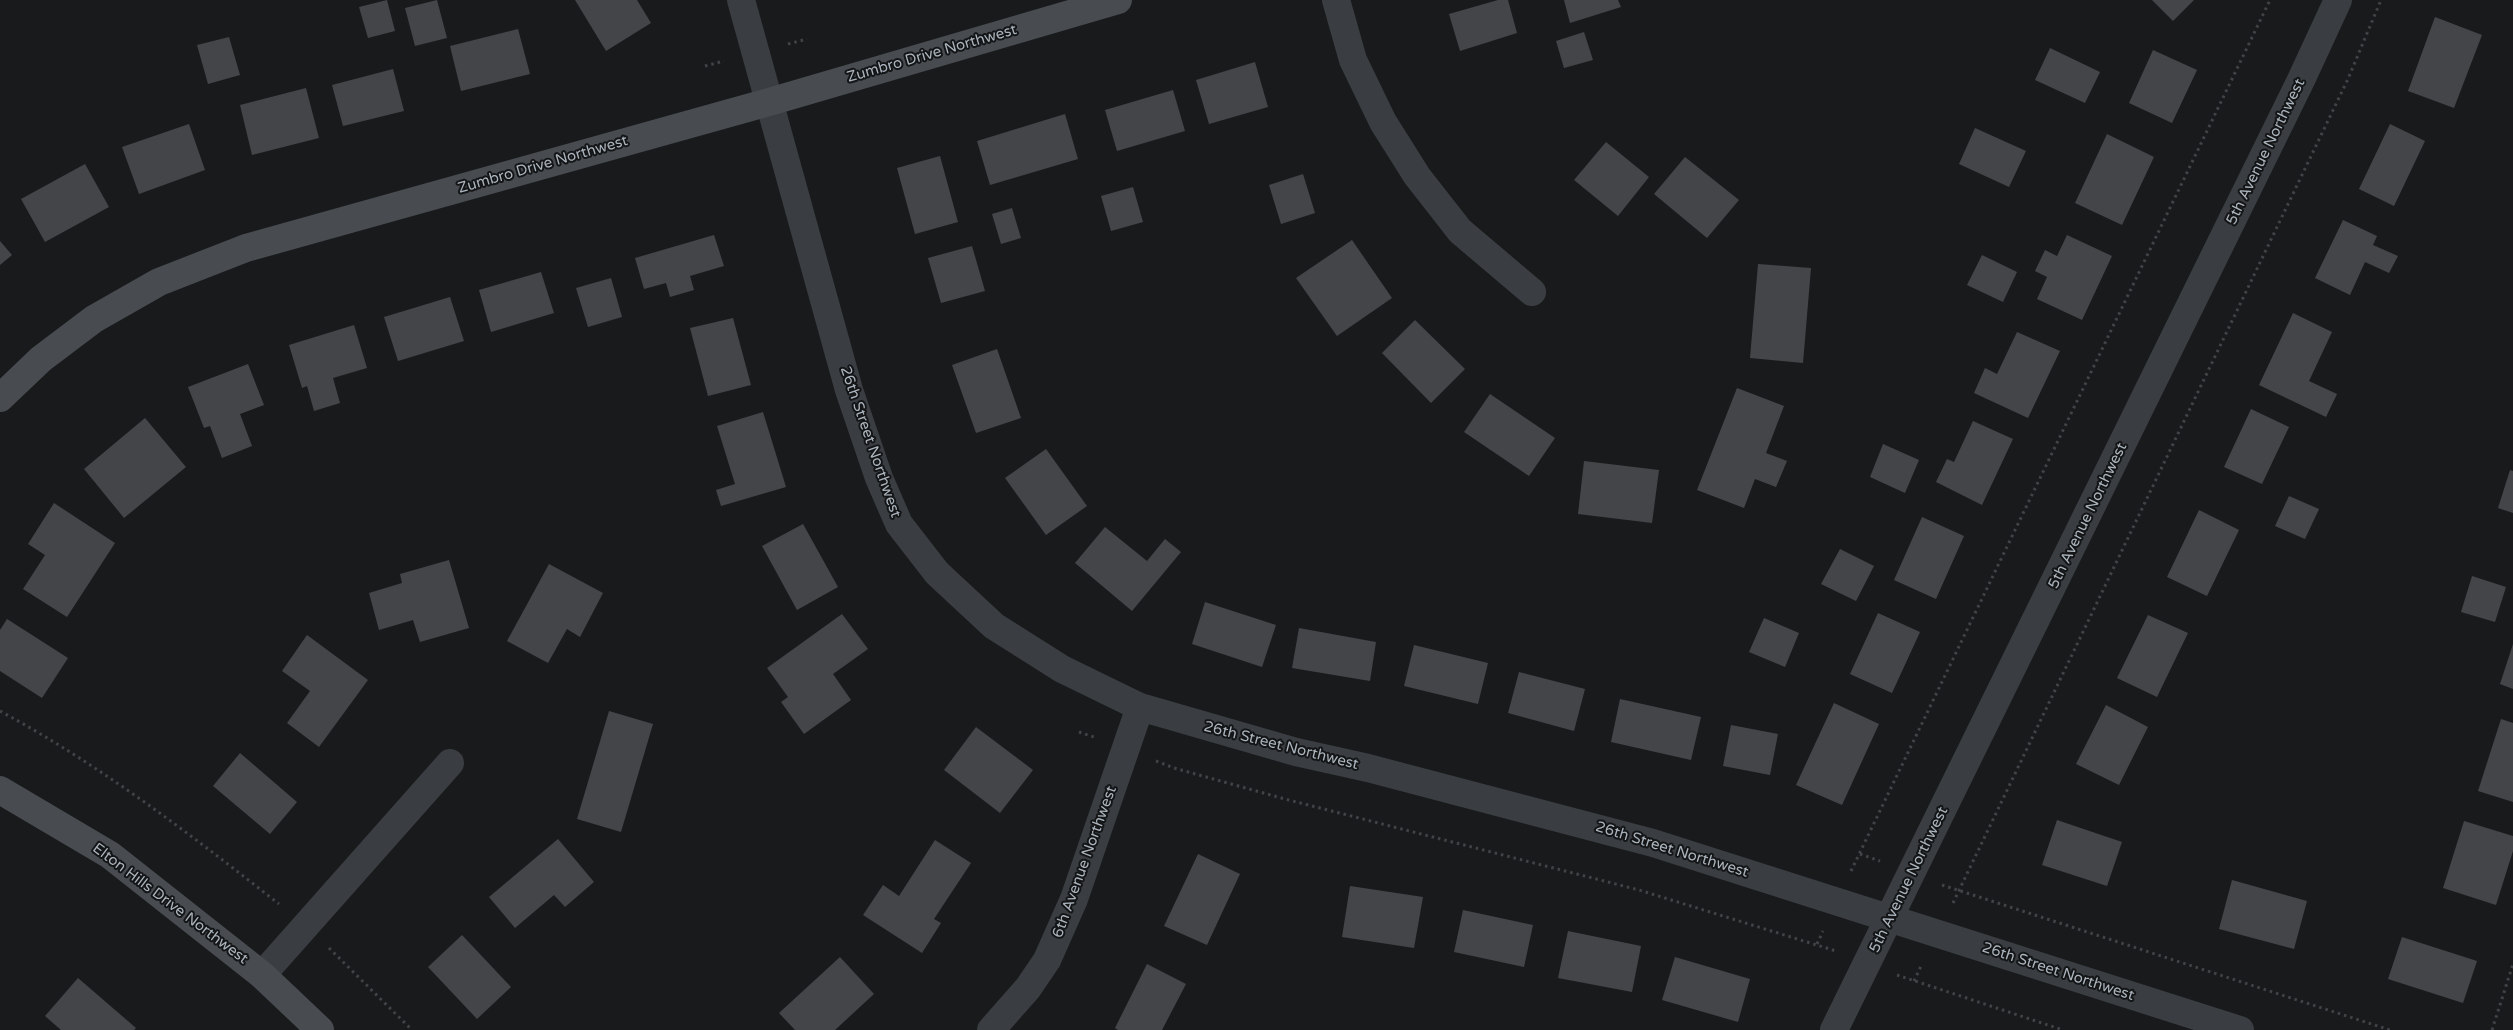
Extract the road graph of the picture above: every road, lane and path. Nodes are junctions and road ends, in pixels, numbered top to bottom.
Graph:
1 (741, 0) edge
2 (1118, 0) edge
3 (1336, 0) edge
4 (2270, 0) edge
5 (2338, 0) edge
6 (2382, 0) edge
7 (769, 102) junction
8 (1532, 292) dead end
9 (0, 398) edge
10 (1140, 706) junction
11 (0, 711) edge
12 (450, 763) dead end
13 (1174, 768) dead end
14 (0, 790) edge
15 (1860, 854) dead end
16 (1890, 919) junction
17 (305, 926) junction
18 (1817, 944) dead end
19 (2513, 964) edge
20 (262, 975) junction
21 (1914, 981) dead end
22 (320, 1030) edge
23 (412, 1030) edge
24 (991, 1030) edge
25 (1834, 1030) edge
26 (2063, 1030) edge
27 (2240, 1030) edge
28 (2390, 1030) edge
29 (2492, 1030) edge

1 - 7 street, 26th Street Northwest
2 - 7 street, Zumbro Drive Northwest
3 - 8 street
4 - 15 path
5 - 16 street, 5th Avenue Northwest
6 - 28 path
7 - 9 street, Zumbro Drive Northwest
7 - 10 street, 26th Street Northwest
10 - 16 street, 26th Street Northwest
10 - 24 street, 6th Avenue Northwest
11 - 17 path
12 - 17 street, Elton Hills Drive Northwest
13 - 18 path
14 - 20 street, Elton Hills Drive Northwest
16 - 25 street, 5th Avenue Northwest
16 - 27 street, 26th Street Northwest
17 - 20 street, Elton Hills Drive Northwest
17 - 23 path
19 - 29 path
20 - 22 street, Elton Hills Drive Northwest
21 - 26 path

